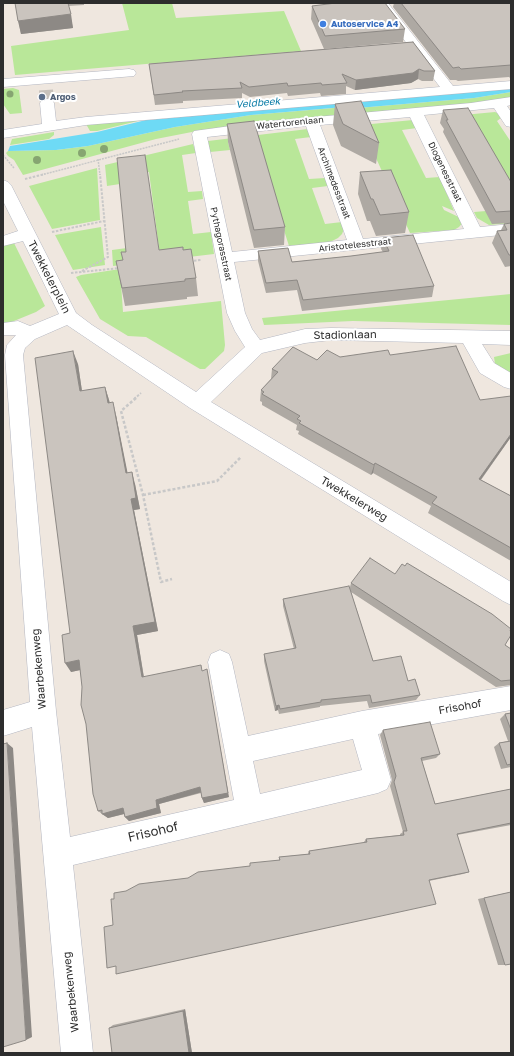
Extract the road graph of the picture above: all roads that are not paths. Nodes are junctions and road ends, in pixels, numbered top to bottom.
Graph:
1 (382, 3) edge
2 (416, 46) junction
3 (400, 48) edge
4 (129, 73) dead end
5 (3, 83) edge
6 (511, 84) edge
7 (449, 90) junction
8 (46, 91) junction
9 (504, 102) edge
10 (415, 112) junction
11 (311, 121) junction
12 (511, 123) edge
13 (49, 127) junction
14 (3, 134) edge
15 (199, 134) joint
16 (3, 185) edge
17 (511, 229) edge
18 (474, 232) junction
19 (27, 234) junction
20 (3, 241) edge
21 (358, 245) junction
22 (224, 258) junction
23 (68, 317) junction
24 (3, 329) edge
25 (29, 334) junction
26 (468, 337) junction
27 (511, 338) edge
28 (256, 348) junction
29 (511, 382) edge
30 (197, 403) junction
31 (511, 594) edge
32 (220, 662) dead end
33 (511, 698) edge
34 (43, 711) junction
35 (3, 723) edge
36 (362, 724) junction
37 (238, 752) junction
38 (250, 810) junction
39 (57, 854) junction
40 (77, 1053) edge

1 - 2 street
2 - 3 street
2 - 7 street
4 - 8 street
5 - 8 street
6 - 7 street, Watertorenlaan
7 - 13 street, Watertorenlaan
8 - 13 street
9 - 10 street, Watertorenlaan
9 - 12 street
10 - 11 street, Watertorenlaan
10 - 18 street, Diogenesstraat
11 - 15 street, Watertorenlaan
11 - 21 street, Archimedesstraat
13 - 14 street, Watertorenlaan
15 - 22 street, Pythagorasstraat
16 - 19 street, Twekkelerplein
17 - 18 street, Aristotelesstraat
18 - 21 street, Aristotelesstraat
19 - 20 street
19 - 23 street, Twekkelerplein
21 - 22 street, Aristotelesstraat
22 - 28 street, Pythagorasstraat
23 - 25 street, Waarbekenweg
23 - 30 street, Twekkelerplein
24 - 25 street
25 - 34 street, Waarbekenweg
26 - 27 street, Stadionlaan
26 - 28 street, Stadionlaan
26 - 29 street
28 - 30 street, Stadionlaan
30 - 31 street, Twekkelerweg
32 - 37 street
33 - 36 street, Frisohof
34 - 35 street
34 - 39 street, Waarbekenweg
36 - 37 street, Frisohof
36 - 38 street, Frisohof
37 - 38 street
38 - 39 street, Frisohof
39 - 40 street, Waarbekenweg

